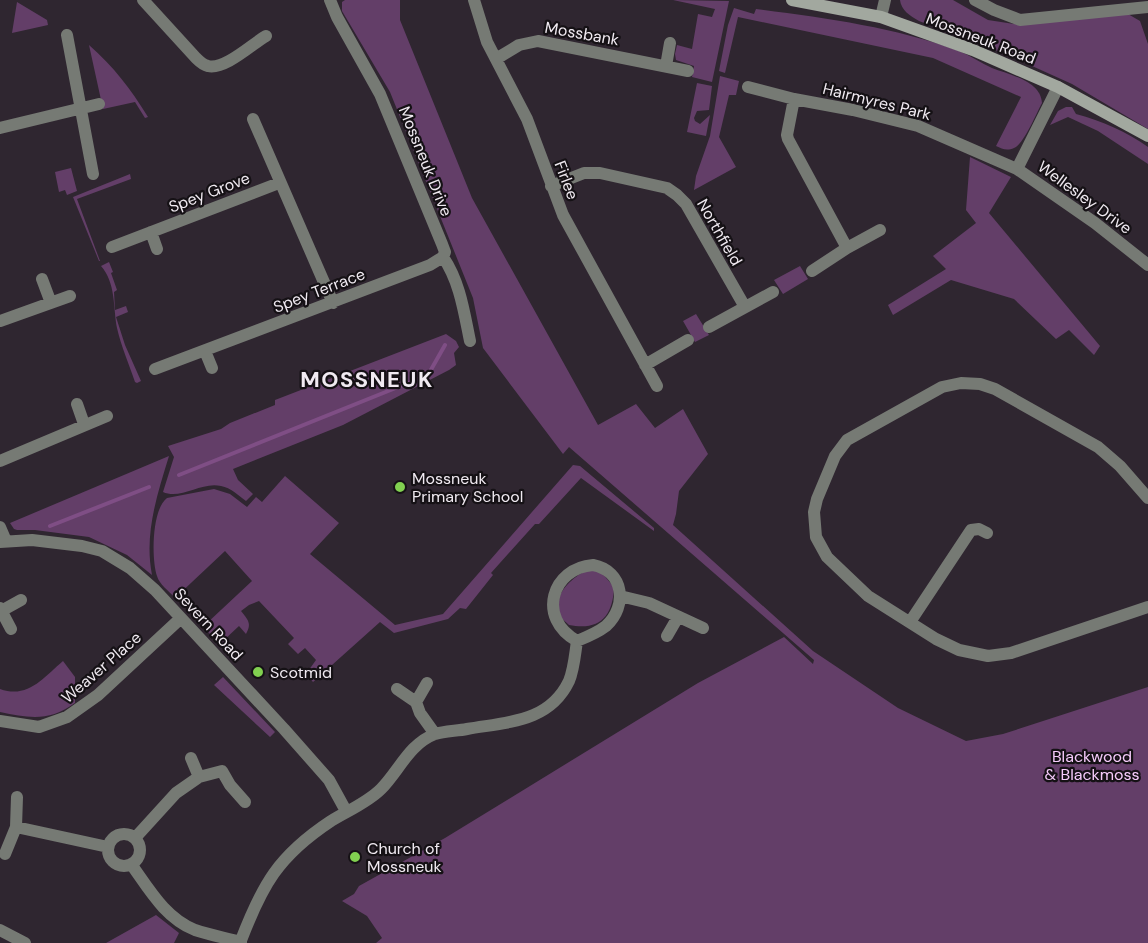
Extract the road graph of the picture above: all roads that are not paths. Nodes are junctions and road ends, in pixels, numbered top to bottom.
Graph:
1 (143, 0) edge
2 (330, 0) edge
3 (474, 0) edge
4 (792, 0) edge
5 (885, 0) edge
6 (975, 0) edge
7 (1148, 7) edge
8 (881, 17) junction
9 (67, 35) dead end
10 (266, 36) dead end
11 (670, 44) dead end
12 (496, 59) junction
13 (666, 66) junction
14 (688, 71) dead end
15 (748, 87) dead end
16 (1058, 87) junction
17 (794, 99) junction
18 (99, 104) dead end
19 (80, 109) junction
20 (253, 119) dead end
21 (0, 128) edge
22 (1148, 136) edge
23 (1017, 169) junction
24 (93, 174) dead end
25 (279, 183) junction
26 (551, 186) junction
27 (880, 230) dead end
28 (151, 232) junction
29 (112, 247) dead end
30 (847, 248) junction
31 (158, 249) dead end
32 (443, 257) junction
33 (1148, 265) edge
34 (812, 271) dead end
35 (42, 279) dead end
36 (773, 292) dead end
37 (70, 296) dead end
38 (51, 303) junction
39 (333, 303) junction
40 (745, 307) junction
41 (0, 321) edge
42 (709, 327) dead end
43 (688, 340) dead end
44 (470, 341) dead end
45 (205, 351) junction
46 (645, 364) junction
47 (212, 368) dead end
48 (155, 369) dead end
49 (657, 386) dead end
50 (77, 404) dead end
51 (107, 416) dead end
52 (84, 424) junction
53 (0, 461) edge
54 (1148, 498) edge
55 (0, 527) edge
56 (987, 533) dead end
57 (3, 542) edge
58 (620, 596) junction
59 (21, 600) dead end
60 (1148, 607) edge
61 (1, 609) edge
62 (678, 617) junction
63 (181, 618) junction
64 (910, 622) junction
65 (704, 628) dead end
66 (11, 629) dead end
67 (667, 636) dead end
68 (577, 640) junction
69 (428, 683) dead end
70 (397, 689) dead end
71 (416, 702) junction
72 (0, 721) edge
73 (435, 734) junction
74 (191, 758) dead end
75 (199, 777) junction
76 (17, 797) dead end
77 (245, 802) dead end
78 (346, 811) junction
79 (16, 826) junction
80 (135, 838) junction
81 (108, 848) junction
82 (5, 854) dead end
83 (130, 864) junction
84 (0, 930) edge
85 (25, 943) edge
86 (240, 943) edge

1 - 10 street
2 - 32 street, Mossneuk Drive
3 - 12 street, Firlee
4 - 8 street, Mossneuk Road
5 - 8 street
6 - 7 street
8 - 16 street, Mossneuk Road
9 - 19 street
11 - 13 street
12 - 13 street, Mossbank
12 - 26 street, Firlee
13 - 14 street, Mossbank
15 - 17 street, Hairmyres Park
16 - 22 street, Mossneuk Road
16 - 23 street, Wellesley Drive
17 - 23 street, Hairmyres Park
17 - 30 street
18 - 19 street
19 - 21 street
19 - 24 street
20 - 25 street
23 - 33 street, Wellesley Drive
25 - 28 street, Spey Grove
25 - 39 street
26 - 40 street, Northfield
26 - 46 street, Firlee
27 - 30 street
28 - 29 street, Spey Grove
28 - 31 street
30 - 34 street
32 - 39 street, Spey Terrace
32 - 44 street, Mossneuk Drive
35 - 38 street
36 - 40 street
37 - 38 street
38 - 41 street
39 - 45 street, Spey Terrace
40 - 42 street
43 - 46 street
45 - 47 street
45 - 48 street, Spey Terrace
46 - 49 street, Firlee
50 - 52 street
51 - 52 street
52 - 53 street
54 - 64 street
55 - 57 street
56 - 64 street
57 - 63 street, Severn Road
58 - 62 street
58 - 68 street
58 - 68 street
59 - 61 street
60 - 64 street
61 - 66 street
62 - 65 street
62 - 67 street
63 - 72 street, Weaver Place
63 - 78 street, Severn Road
68 - 73 street
69 - 71 street
70 - 71 street
71 - 73 street
73 - 78 street
74 - 75 street
75 - 77 street
75 - 80 street
76 - 79 street
78 - 86 street
79 - 81 street
79 - 82 street
80 - 81 street
80 - 83 street
81 - 83 street
83 - 86 street
84 - 85 street

